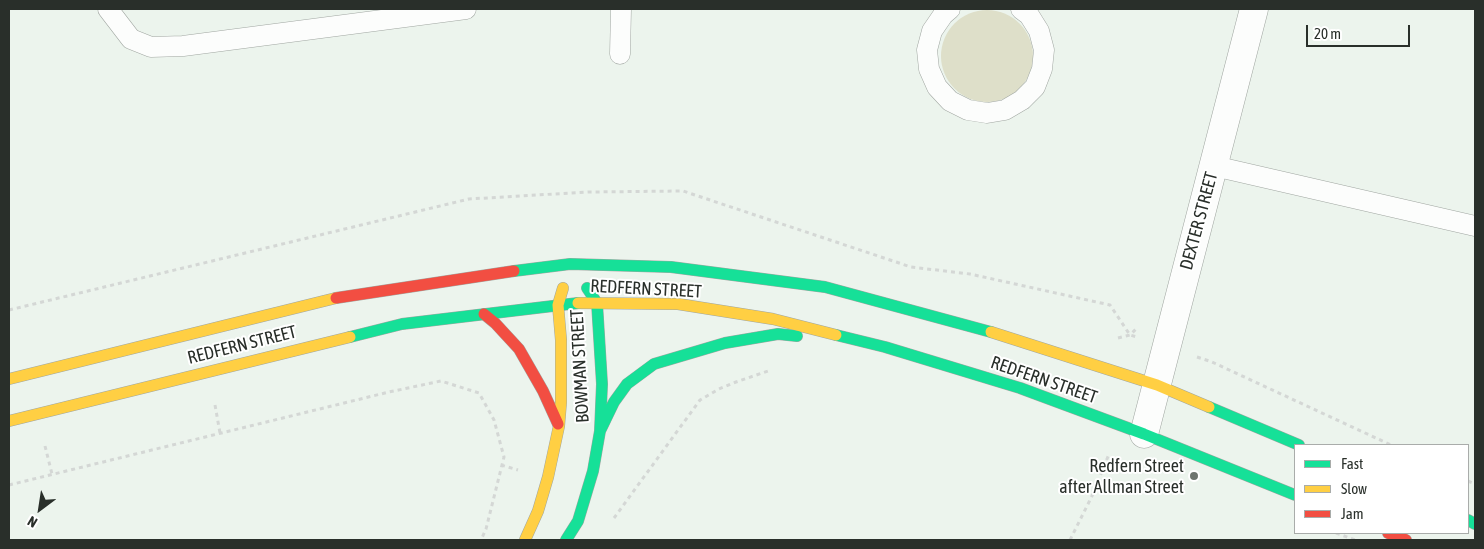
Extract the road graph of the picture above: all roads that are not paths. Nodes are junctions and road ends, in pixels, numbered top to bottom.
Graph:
1 (108, 9) edge
2 (466, 9) edge
3 (621, 9) edge
4 (950, 9) edge
5 (1021, 9) edge
6 (1254, 9) edge
7 (620, 54) dead end
8 (1214, 166) junction
9 (1475, 226) edge
10 (572, 274) junction
11 (597, 303) junction
12 (558, 305) junction
13 (484, 314) junction
14 (885, 347) junction
15 (9, 379) edge
16 (1157, 384) junction
17 (9, 421) edge
18 (559, 426) junction
19 (600, 431) junction
20 (1144, 434) junction
21 (1297, 444) edge
22 (1294, 495) edge
23 (1391, 534) edge
24 (525, 540) edge
25 (566, 540) edge
26 (1406, 540) edge

1 - 2 lane
3 - 7 lane
4 - 5 lane
6 - 8 street, DEXTER STREET
8 - 9 lane
8 - 16 street, DEXTER STREET
10 - 11 main road, BOWMAN STREET
10 - 12 main road, BOWMAN STREET
10 - 15 main road, REDFERN STREET
10 - 16 main road, REDFERN STREET
11 - 12 main road, REDFERN STREET
11 - 14 main road, REDFERN STREET
11 - 19 main road, BOWMAN STREET
12 - 13 main road, REDFERN STREET
12 - 18 main road, BOWMAN STREET
13 - 17 main road, REDFERN STREET
13 - 18 main road
14 - 19 main road
14 - 20 main road, REDFERN STREET
16 - 20 street, DEXTER STREET
16 - 21 main road, REDFERN STREET
18 - 24 main road, BOWMAN STREET
19 - 25 main road, BOWMAN STREET
20 - 22 main road, REDFERN STREET
23 - 26 main road

